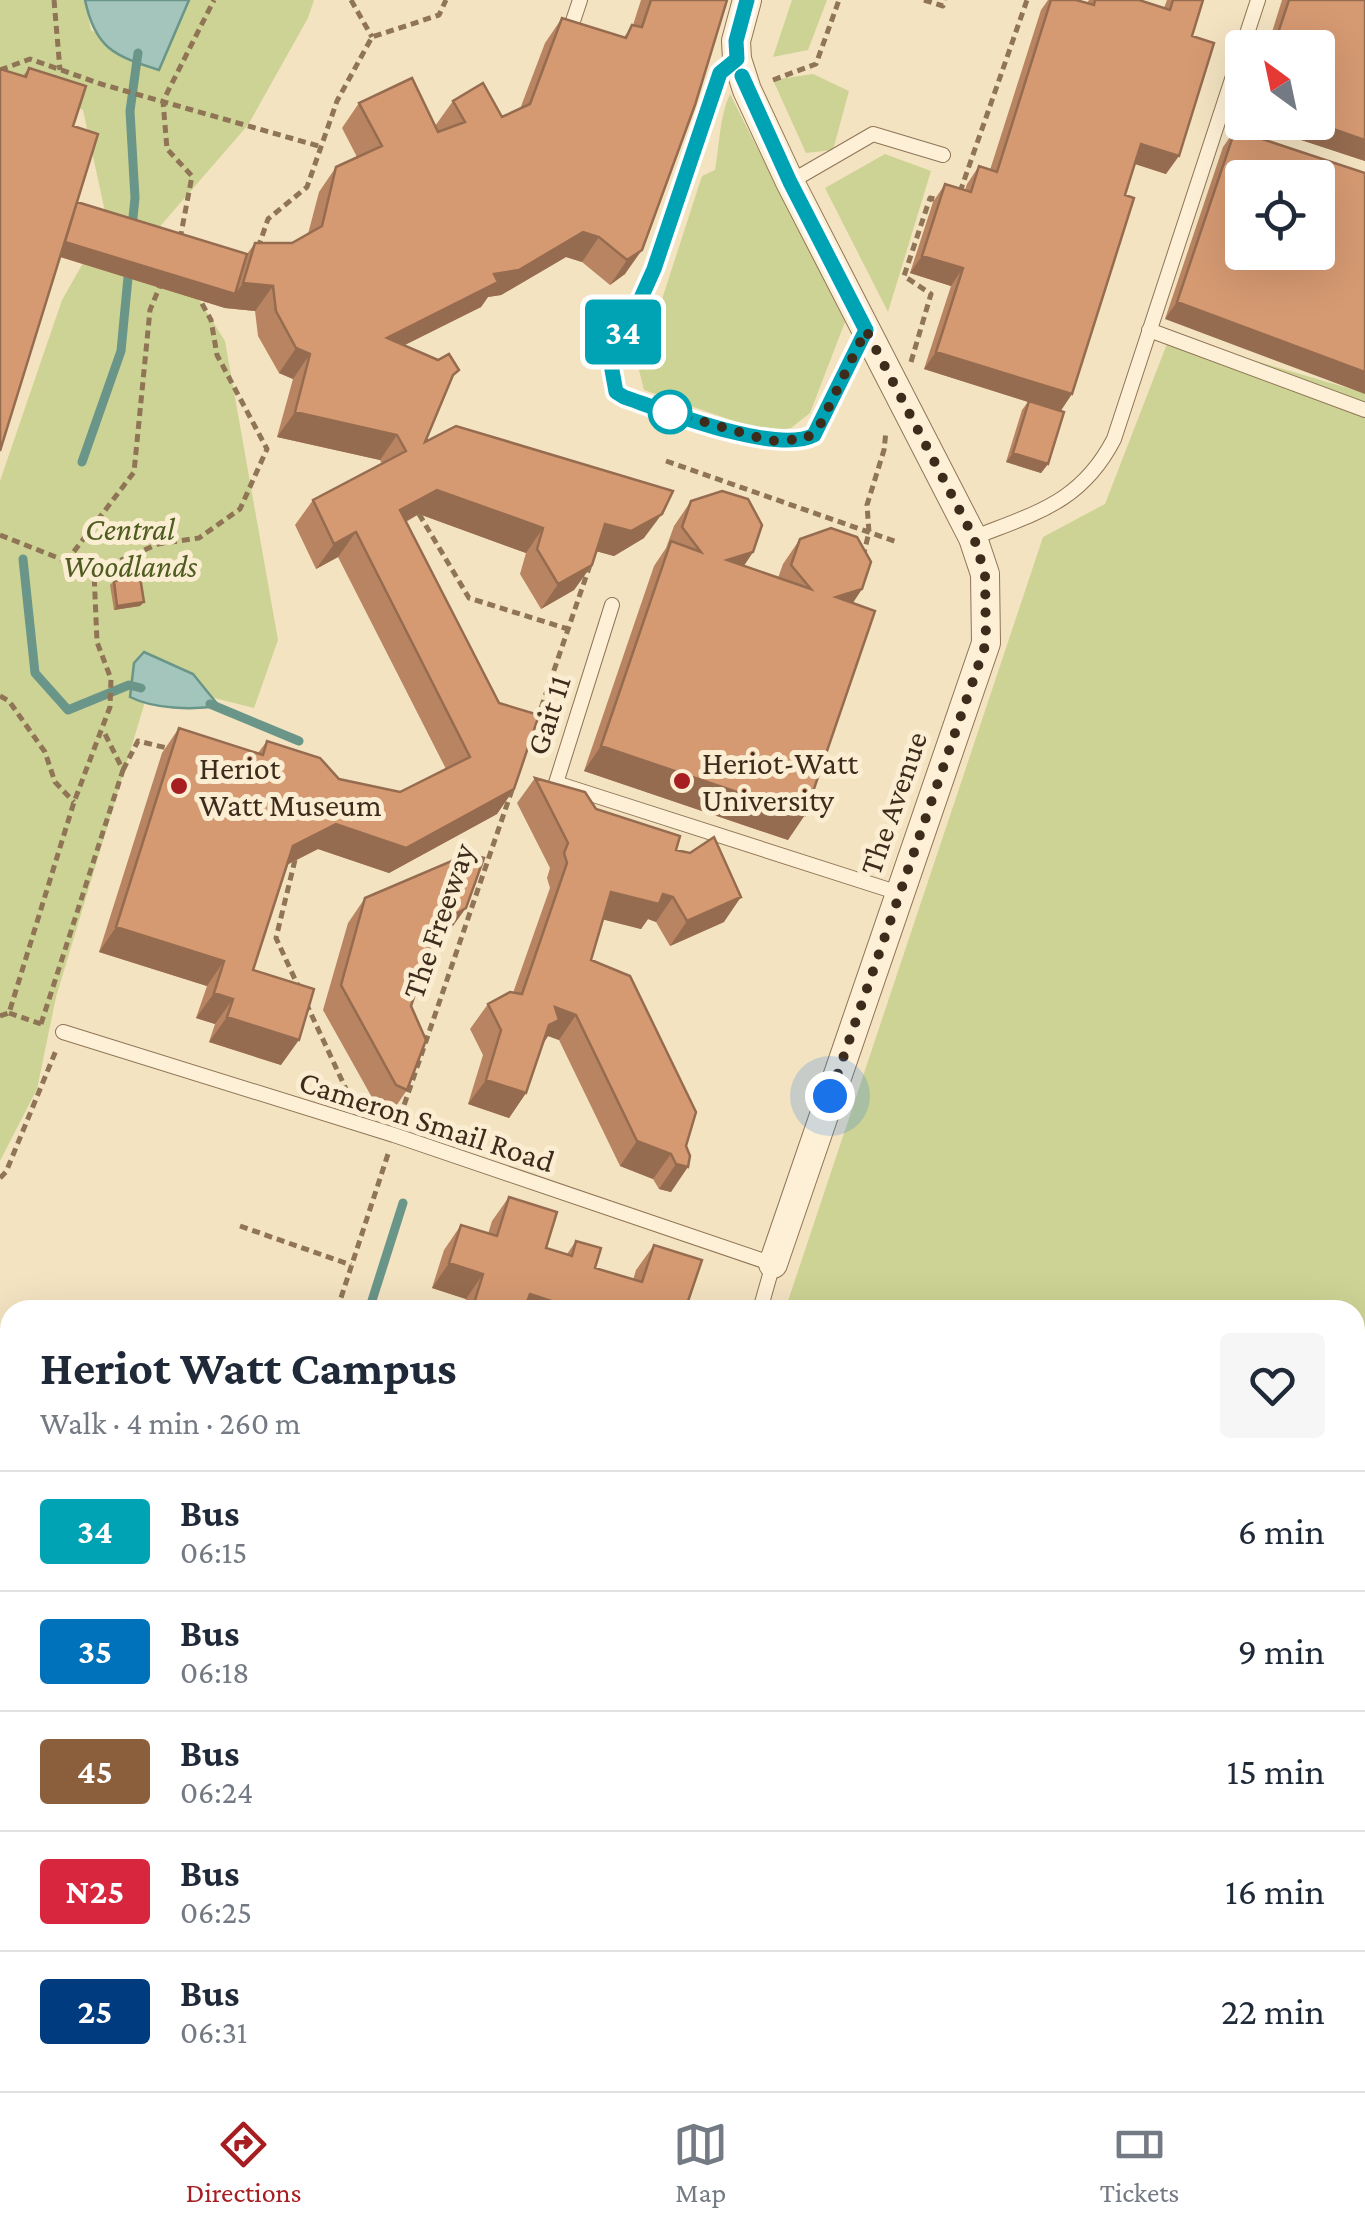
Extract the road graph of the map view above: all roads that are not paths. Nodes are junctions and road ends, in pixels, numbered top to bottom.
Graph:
1 (580, 0) edge
2 (746, 0) edge
3 (1258, 0) edge
4 (566, 40) edge
5 (737, 59) junction
6 (943, 155) dead end
7 (790, 182) junction
8 (866, 330) junction
9 (1149, 330) junction
10 (1365, 410) edge
11 (974, 538) junction
12 (612, 606) dead end
13 (898, 893) junction
14 (63, 1032) road end
15 (774, 1264) junction
16 (763, 1300) edge

1 - 4 lane
2 - 5 street, The Avenue
3 - 9 lane
5 - 7 street, The Avenue
5 - 8 lane, The Avenue
6 - 7 lane
7 - 8 street, The Avenue
8 - 11 street, The Avenue
9 - 10 lane
9 - 11 lane
11 - 13 street, The Avenue
12 - 13 lane, Gait 11
13 - 15 street, The Avenue
14 - 15 lane, Cameron Smail Road
15 - 16 lane, The Avenue

